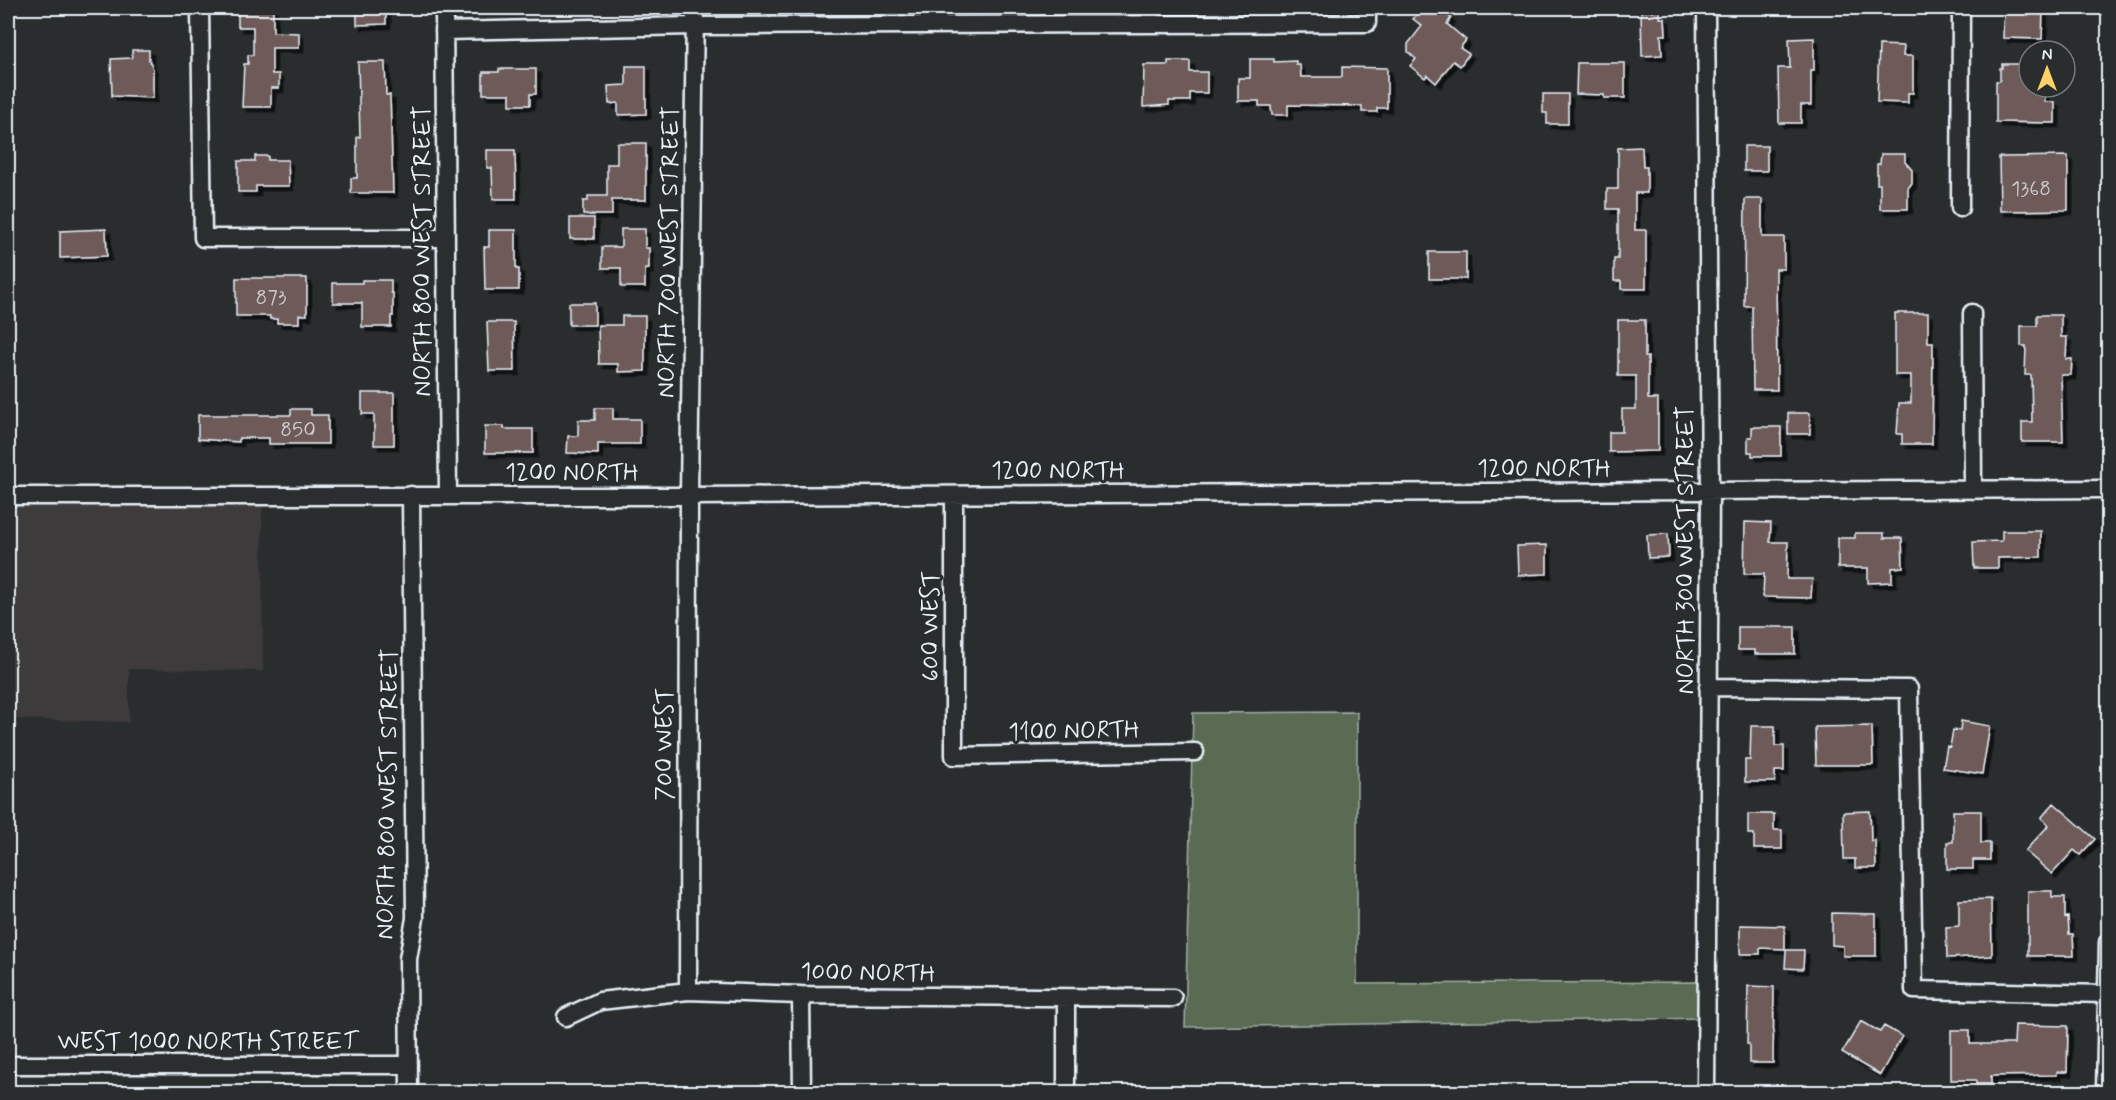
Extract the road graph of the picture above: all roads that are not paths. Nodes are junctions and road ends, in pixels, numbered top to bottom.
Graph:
1 (200, 8) edge
2 (444, 8) edge
3 (695, 8) edge
4 (1706, 8) edge
5 (1961, 8) edge
6 (1367, 15) edge
7 (1150, 16) edge
8 (695, 26) junction
9 (444, 31) junction
10 (1960, 208) dead end
11 (446, 238) junction
12 (1972, 313) dead end
13 (2109, 489) edge
14 (1973, 490) junction
15 (1710, 491) junction
16 (411, 495) junction
17 (448, 495) junction
18 (954, 495) junction
19 (8, 496) edge
20 (689, 496) junction
21 (1708, 687) junction
22 (1195, 752) dead end
23 (954, 756) joint
24 (2109, 942) edge
25 (688, 991) junction
26 (2106, 994) junction
27 (801, 995) junction
28 (1066, 998) junction
29 (1173, 998) dead end
30 (566, 1017) dead end
31 (8, 1065) edge
32 (409, 1065) junction
33 (409, 1092) edge
34 (802, 1092) edge
35 (1066, 1092) edge
36 (1706, 1092) edge
37 (2105, 1092) edge

1 - 11 street
2 - 9 street, NORTH 800 WEST STREET
3 - 8 street, NORTH 700 WEST STREET
4 - 15 street, NORTH 300 WEST STREET
5 - 10 street
6 - 7 street
7 - 8 street
8 - 9 street
8 - 20 street, NORTH 700 WEST STREET
9 - 11 street, NORTH 800 WEST STREET
11 - 17 street, NORTH 800 WEST STREET
12 - 14 street
13 - 14 street, 1200 NORTH
14 - 15 street, 1200 NORTH
15 - 18 street, 1200 NORTH
15 - 21 street, NORTH 300 WEST STREET
16 - 17 street, 1200 NORTH
16 - 19 street, 1200 NORTH
16 - 32 street, NORTH 800 WEST STREET
17 - 20 street, 1200 NORTH
18 - 20 street, 1200 NORTH
18 - 23 street, 600 WEST
20 - 25 street, 700 WEST
21 - 26 street
21 - 36 street, NORTH 300 WEST STREET
22 - 23 street, 1100 NORTH
24 - 26 street
25 - 27 street, 1000 NORTH
25 - 30 street, 1000 NORTH
26 - 37 street
27 - 28 street, 1000 NORTH
27 - 34 street
28 - 29 street, 1000 NORTH
28 - 35 street
31 - 32 street, WEST 1000 NORTH STREET
32 - 33 street, NORTH 800 WEST STREET

